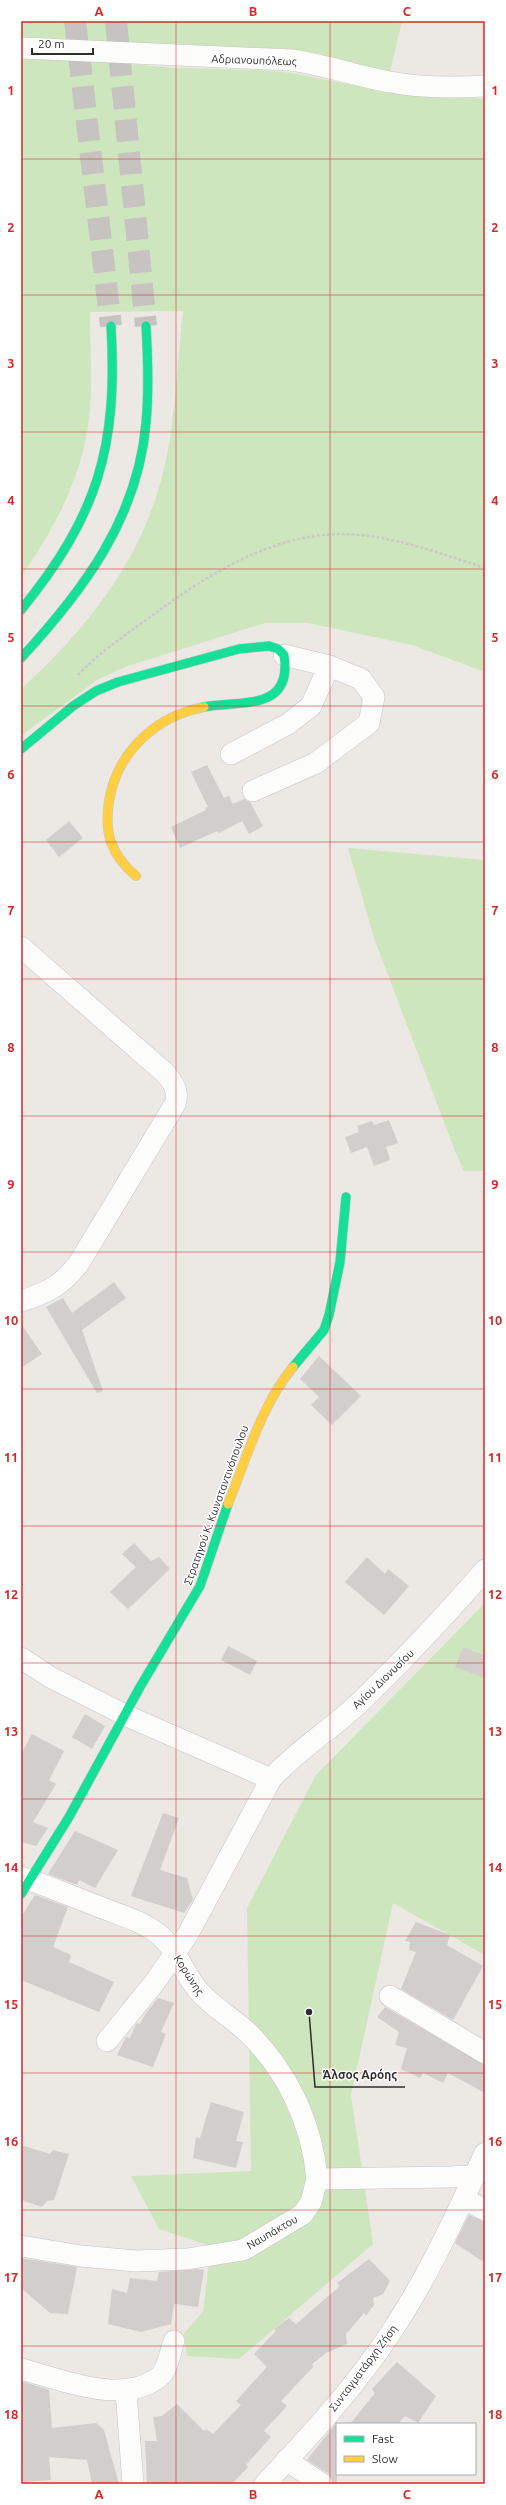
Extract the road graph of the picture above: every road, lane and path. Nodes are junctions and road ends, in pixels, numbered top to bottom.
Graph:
1 (21, 48) edge
2 (485, 86) edge
3 (111, 326) tunnel mouth
4 (146, 326) tunnel mouth
5 (485, 568) edge
6 (21, 610) edge
7 (284, 655) junction
8 (21, 658) edge
9 (329, 666) junction
10 (76, 678) dead end
11 (21, 749) edge
12 (231, 754) dead end
13 (253, 791) dead end
14 (136, 876) dead end
15 (21, 947) edge
16 (346, 1197) dead end
17 (21, 1301) edge
18 (485, 1570) edge
19 (21, 1658) edge
20 (125, 1715) junction
21 (271, 1778) junction
22 (24, 1884) edge
23 (175, 1954) junction
24 (390, 1996) dead end
25 (107, 2041) dead end
26 (485, 2053) edge
27 (485, 2152) edge
28 (480, 2173) edge
29 (317, 2179) junction
30 (464, 2199) junction
31 (485, 2210) edge
32 (21, 2246) edge
33 (174, 2341) dead end
34 (21, 2369) edge
35 (126, 2391) junction
36 (286, 2460) junction
37 (133, 2484) edge
38 (265, 2484) edge
39 (322, 2484) edge

1 - 2 street, Αδριανουπόλεως
3 - 6 street
4 - 8 street
5 - 10 path
7 - 9 street
7 - 11 street
7 - 14 street
9 - 12 street
9 - 13 street
15 - 17 street
16 - 20 street, Στρατηγού Κ. Κωνσταντινόπουλου
18 - 21 street, Αγίου Διονυσίου
19 - 20 street
20 - 21 street
20 - 22 street, Στρατηγού Κ. Κωνσταντινόπουλου
21 - 23 street, Αγίου Διονυσίου
22 - 23 street, Κορώνης
23 - 25 street, Αγίου Διονυσίου
23 - 29 street, Κορώνης
24 - 26 street
27 - 28 street, Συνταγματάρχη Ζήση
28 - 29 street
28 - 30 street, Συνταγματάρχη Ζήση
29 - 32 street, Ναυπάκτου
30 - 31 street
30 - 36 street, Συνταγματάρχη Ζήση
33 - 35 street
34 - 35 street
35 - 37 street
36 - 38 street, Συνταγματάρχη Ζήση
36 - 39 street

